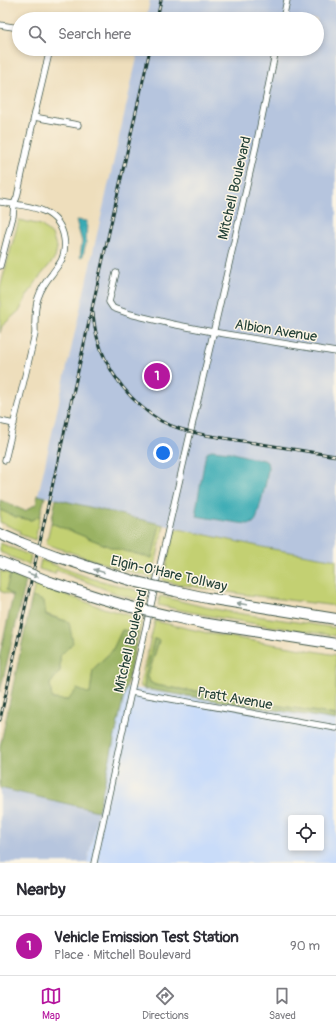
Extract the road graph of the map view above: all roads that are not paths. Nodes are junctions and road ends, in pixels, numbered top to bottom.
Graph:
1 (287, 0) edge
2 (284, 12) edge
3 (0, 25) edge
4 (12, 27) edge
5 (48, 56) edge
6 (275, 56) edge
7 (34, 117) junction
8 (78, 125) dead end
9 (0, 202) edge
10 (14, 204) junction
11 (0, 266) edge
12 (116, 272) dead end
13 (213, 332) junction
14 (336, 352) edge
15 (0, 421) edge
16 (14, 424) junction
17 (5, 460) dead end
18 (0, 534) edge
19 (0, 562) edge
20 (262, 607) junction
21 (336, 612) edge
22 (336, 619) edge
23 (282, 636) junction
24 (336, 644) edge
25 (336, 650) edge
26 (131, 692) junction
27 (336, 728) edge
28 (94, 863) edge

1 - 2 street
3 - 4 street
5 - 7 street
6 - 13 street, Mitchell Boulevard
7 - 8 street
7 - 10 street
9 - 10 street
10 - 11 street
10 - 16 street
12 - 13 street
13 - 14 street, Albion Avenue
13 - 26 street, Mitchell Boulevard
15 - 16 street
16 - 17 street
20 -> 18 highway, Elgin-O'Hare Tollway, bridge
19 -> 23 highway, bridge
20 - 21 highway
20 - 22 highway, Elgin-O'Hare Tollway
23 - 24 highway
23 - 25 highway
26 - 27 street, Pratt Avenue
26 - 28 street, Mitchell Boulevard

